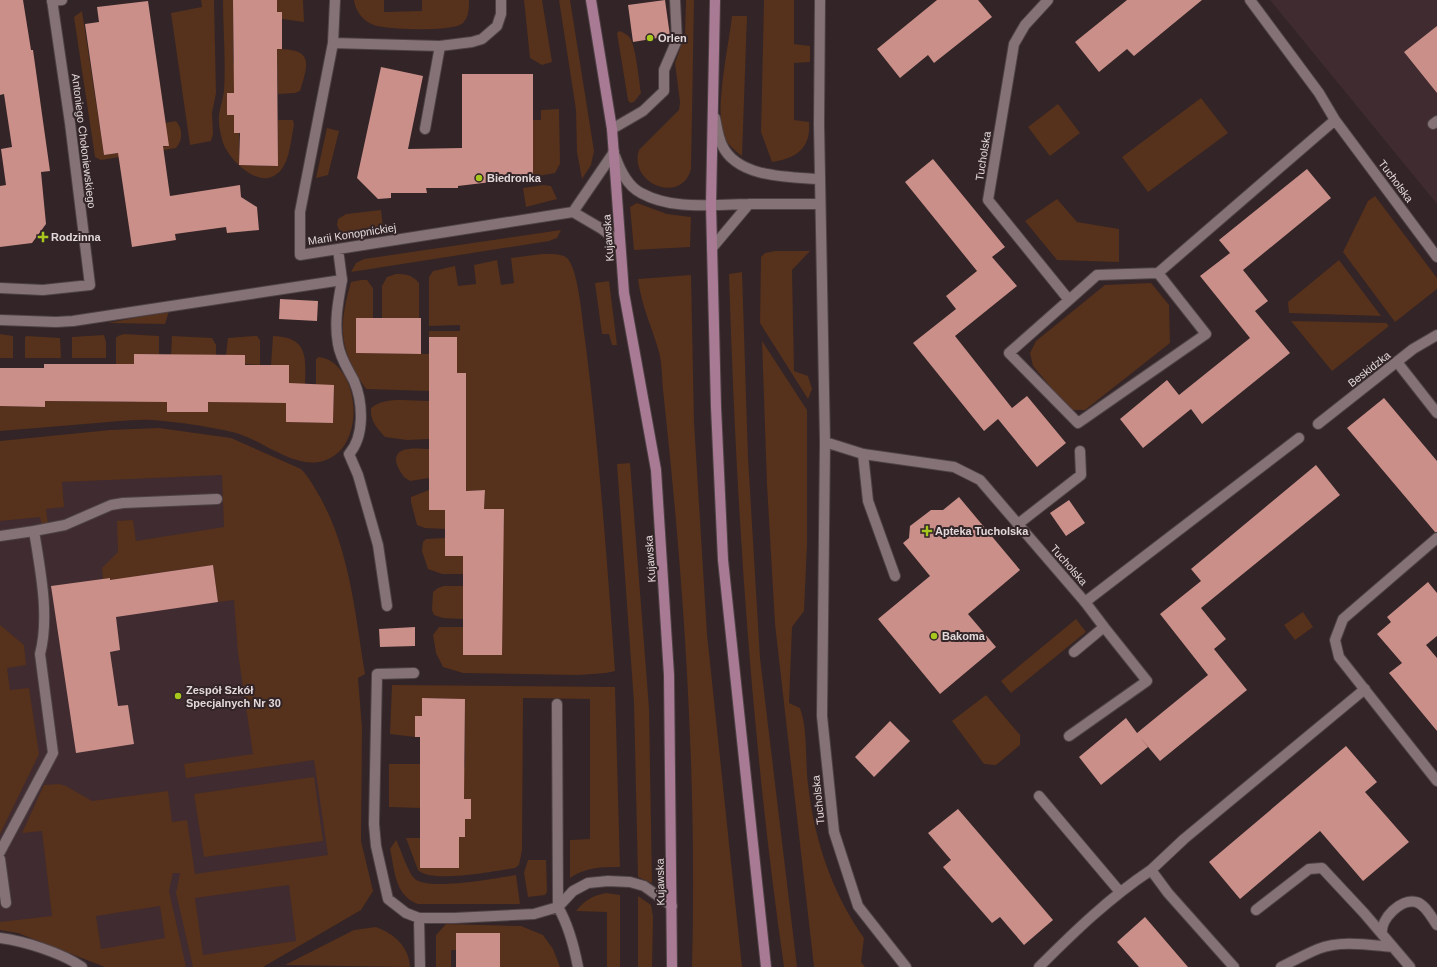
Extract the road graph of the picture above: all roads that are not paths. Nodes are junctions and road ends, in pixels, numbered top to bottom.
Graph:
1 (55, 0) edge
2 (335, 0) edge
3 (500, 0) edge
4 (591, 0) edge
5 (675, 0) edge
6 (715, 0) edge
7 (820, 0) edge
8 (1048, 0) edge
9 (1250, 0) edge
10 (334, 43) junction
11 (440, 46) junction
12 (713, 104) junction
13 (1335, 120) junction
14 (425, 129) dead end
15 (612, 129) junction
16 (614, 152) junction
17 (819, 178) junction
18 (749, 204) junction
19 (820, 204) junction
20 (711, 205) junction
21 (573, 212) junction
22 (620, 243) junction
23 (712, 248) junction
24 (338, 249) junction
25 (1437, 256) edge
26 (1158, 273) junction
27 (342, 280) junction
28 (0, 288) edge
29 (1069, 300) junction
30 (0, 320) edge
31 (1437, 335) edge
32 (1397, 362) junction
33 (1437, 413) edge
34 (1318, 424) dead end
35 (1299, 438) dead end
36 (825, 442) junction
37 (1080, 451) dead end
38 (863, 454) junction
39 (217, 499) dead end
40 (1018, 524) junction
41 (34, 531) junction
42 (0, 536) edge
43 (1437, 538) edge
44 (896, 576) dead end
45 (1085, 602) junction
46 (388, 606) dead end
47 (1104, 627) junction
48 (1074, 652) dead end
49 (414, 673) dead end
50 (1365, 689) junction
51 (557, 704) dead end
52 (1069, 736) dead end
53 (1437, 781) edge
54 (1039, 796) dead end
55 (0, 852) edge
56 (0, 859) edge
57 (1151, 870) junction
58 (1120, 892) junction
59 (6, 903) dead end
60 (672, 906) junction
61 (558, 907) junction
62 (1256, 910) dead end
63 (419, 918) junction
64 (1437, 925) edge
65 (1382, 934) junction
66 (0, 938) edge
67 (1393, 947) junction
68 (82, 967) edge
69 (420, 967) edge
70 (578, 967) edge
71 (672, 967) edge
72 (766, 967) edge
73 (906, 967) edge
74 (1039, 967) edge
75 (1234, 967) edge
76 (1281, 967) edge
77 (1410, 967) edge

1 - 28 street, Antoniego Chołoniewskiego
2 - 10 street, Marii Konopnickiej
3 - 11 street
4 - 15 main road, Kujawska
5 - 15 street
6 - 12 main road
7 - 17 street, Tucholska
8 - 29 street, Tucholska
9 - 13 street, Tucholska
10 - 11 street
10 - 24 street, Marii Konopnickiej
11 - 14 street
12 - 17 street
12 - 20 main road
13 - 25 street, Tucholska
13 - 26 street
15 - 16 main road, Kujawska
16 - 20 street, Kujawska
16 - 21 street
16 - 22 main road, Kujawska
17 - 19 street, Tucholska
18 - 19 street
18 - 20 street
18 - 23 street
19 - 36 street, Tucholska
20 - 23 main road
21 - 22 street
21 - 24 street, Marii Konopnickiej
22 - 60 main road, Kujawska
23 - 72 main road
24 - 27 street
26 - 29 street
26 - 29 street
27 - 30 street
27 - 46 street
31 - 32 street, Beskidzka
32 - 33 street
32 - 34 street, Beskidzka
35 - 45 street, Tucholska
36 - 38 street, Tucholska
36 - 73 street, Tucholska
37 - 40 street
38 - 40 street, Tucholska
38 - 44 street
39 - 41 street
40 - 45 street, Tucholska
41 - 42 street
41 - 55 street
43 - 50 street
45 - 47 street
47 - 48 street
47 - 52 street
49 - 63 street
50 - 53 street
50 - 57 street
51 - 61 street
54 - 58 street
56 - 59 street
57 - 58 street
57 - 75 street
58 - 74 street
60 - 61 street
60 - 71 main road, Kujawska
61 - 63 street
61 - 70 street
62 - 65 street
63 - 69 street
64 - 65 street
65 - 67 street
66 - 68 street
67 - 76 street
67 - 77 street

